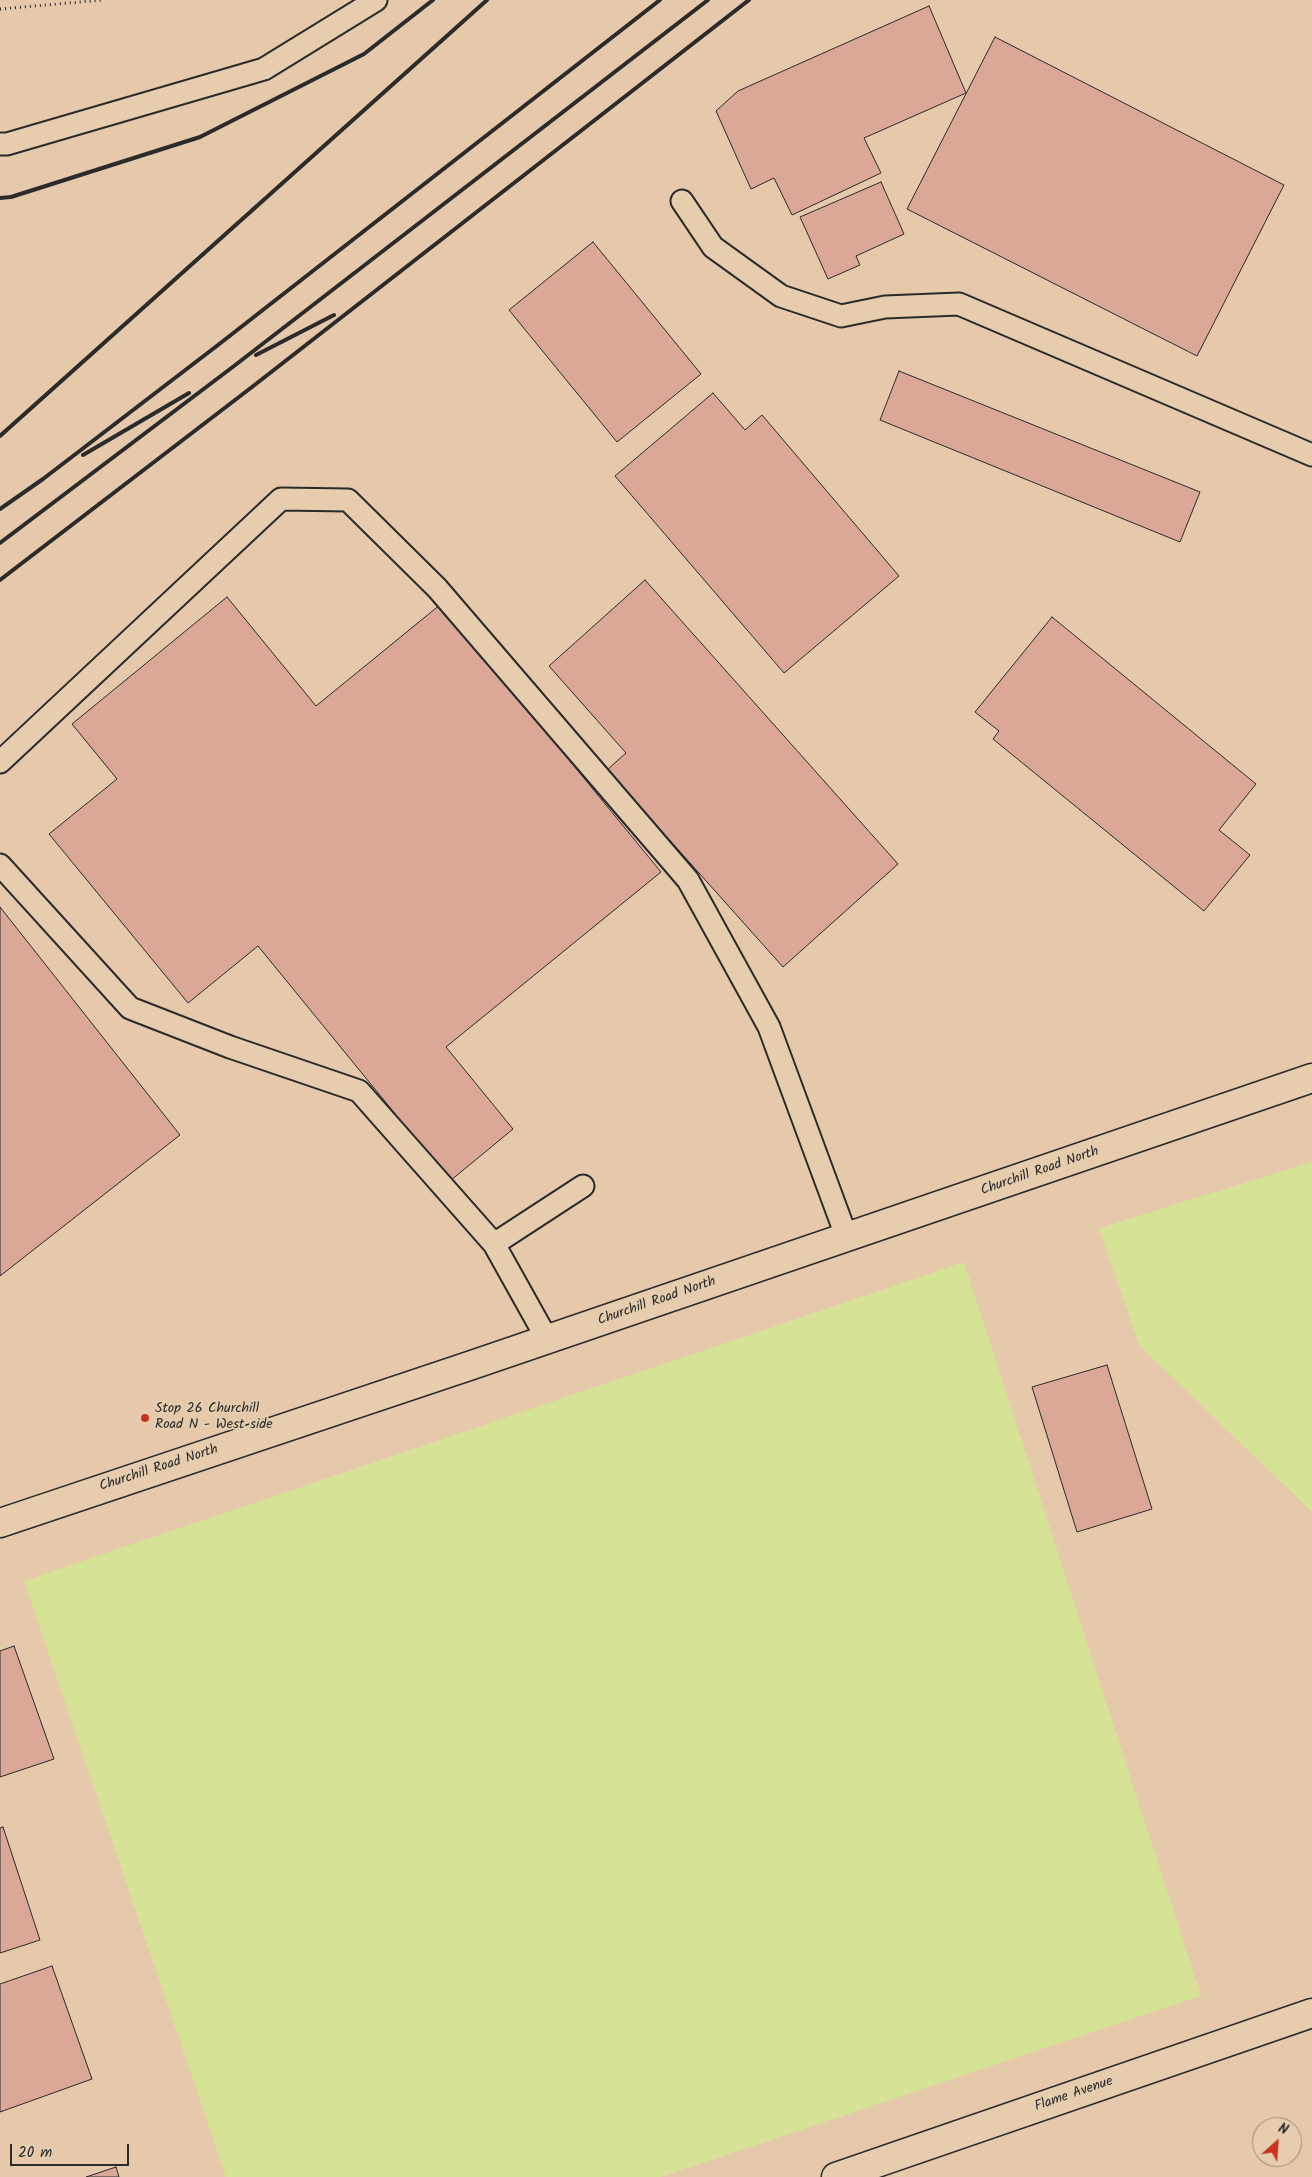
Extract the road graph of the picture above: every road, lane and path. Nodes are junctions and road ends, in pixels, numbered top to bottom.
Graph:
1 (103, 0) edge
2 (376, 0) edge
3 (0, 9) edge
4 (0, 144) edge
5 (682, 201) dead end
6 (1312, 453) edge
7 (0, 762) edge
8 (0, 865) edge
9 (1312, 1078) edge
10 (583, 1186) dead end
11 (847, 1238) junction
12 (494, 1244) junction
13 (547, 1339) junction
14 (0, 1523) edge
15 (1312, 2012) edge
16 (836, 2177) edge

1 - 3 path
2 - 4 lane
5 - 6 lane
7 - 11 lane
8 - 12 lane
9 - 11 street, Churchill Road North
10 - 12 lane
11 - 13 street, Churchill Road North
12 - 13 lane
13 - 14 street, Churchill Road North
15 - 16 street, Flame Avenue

